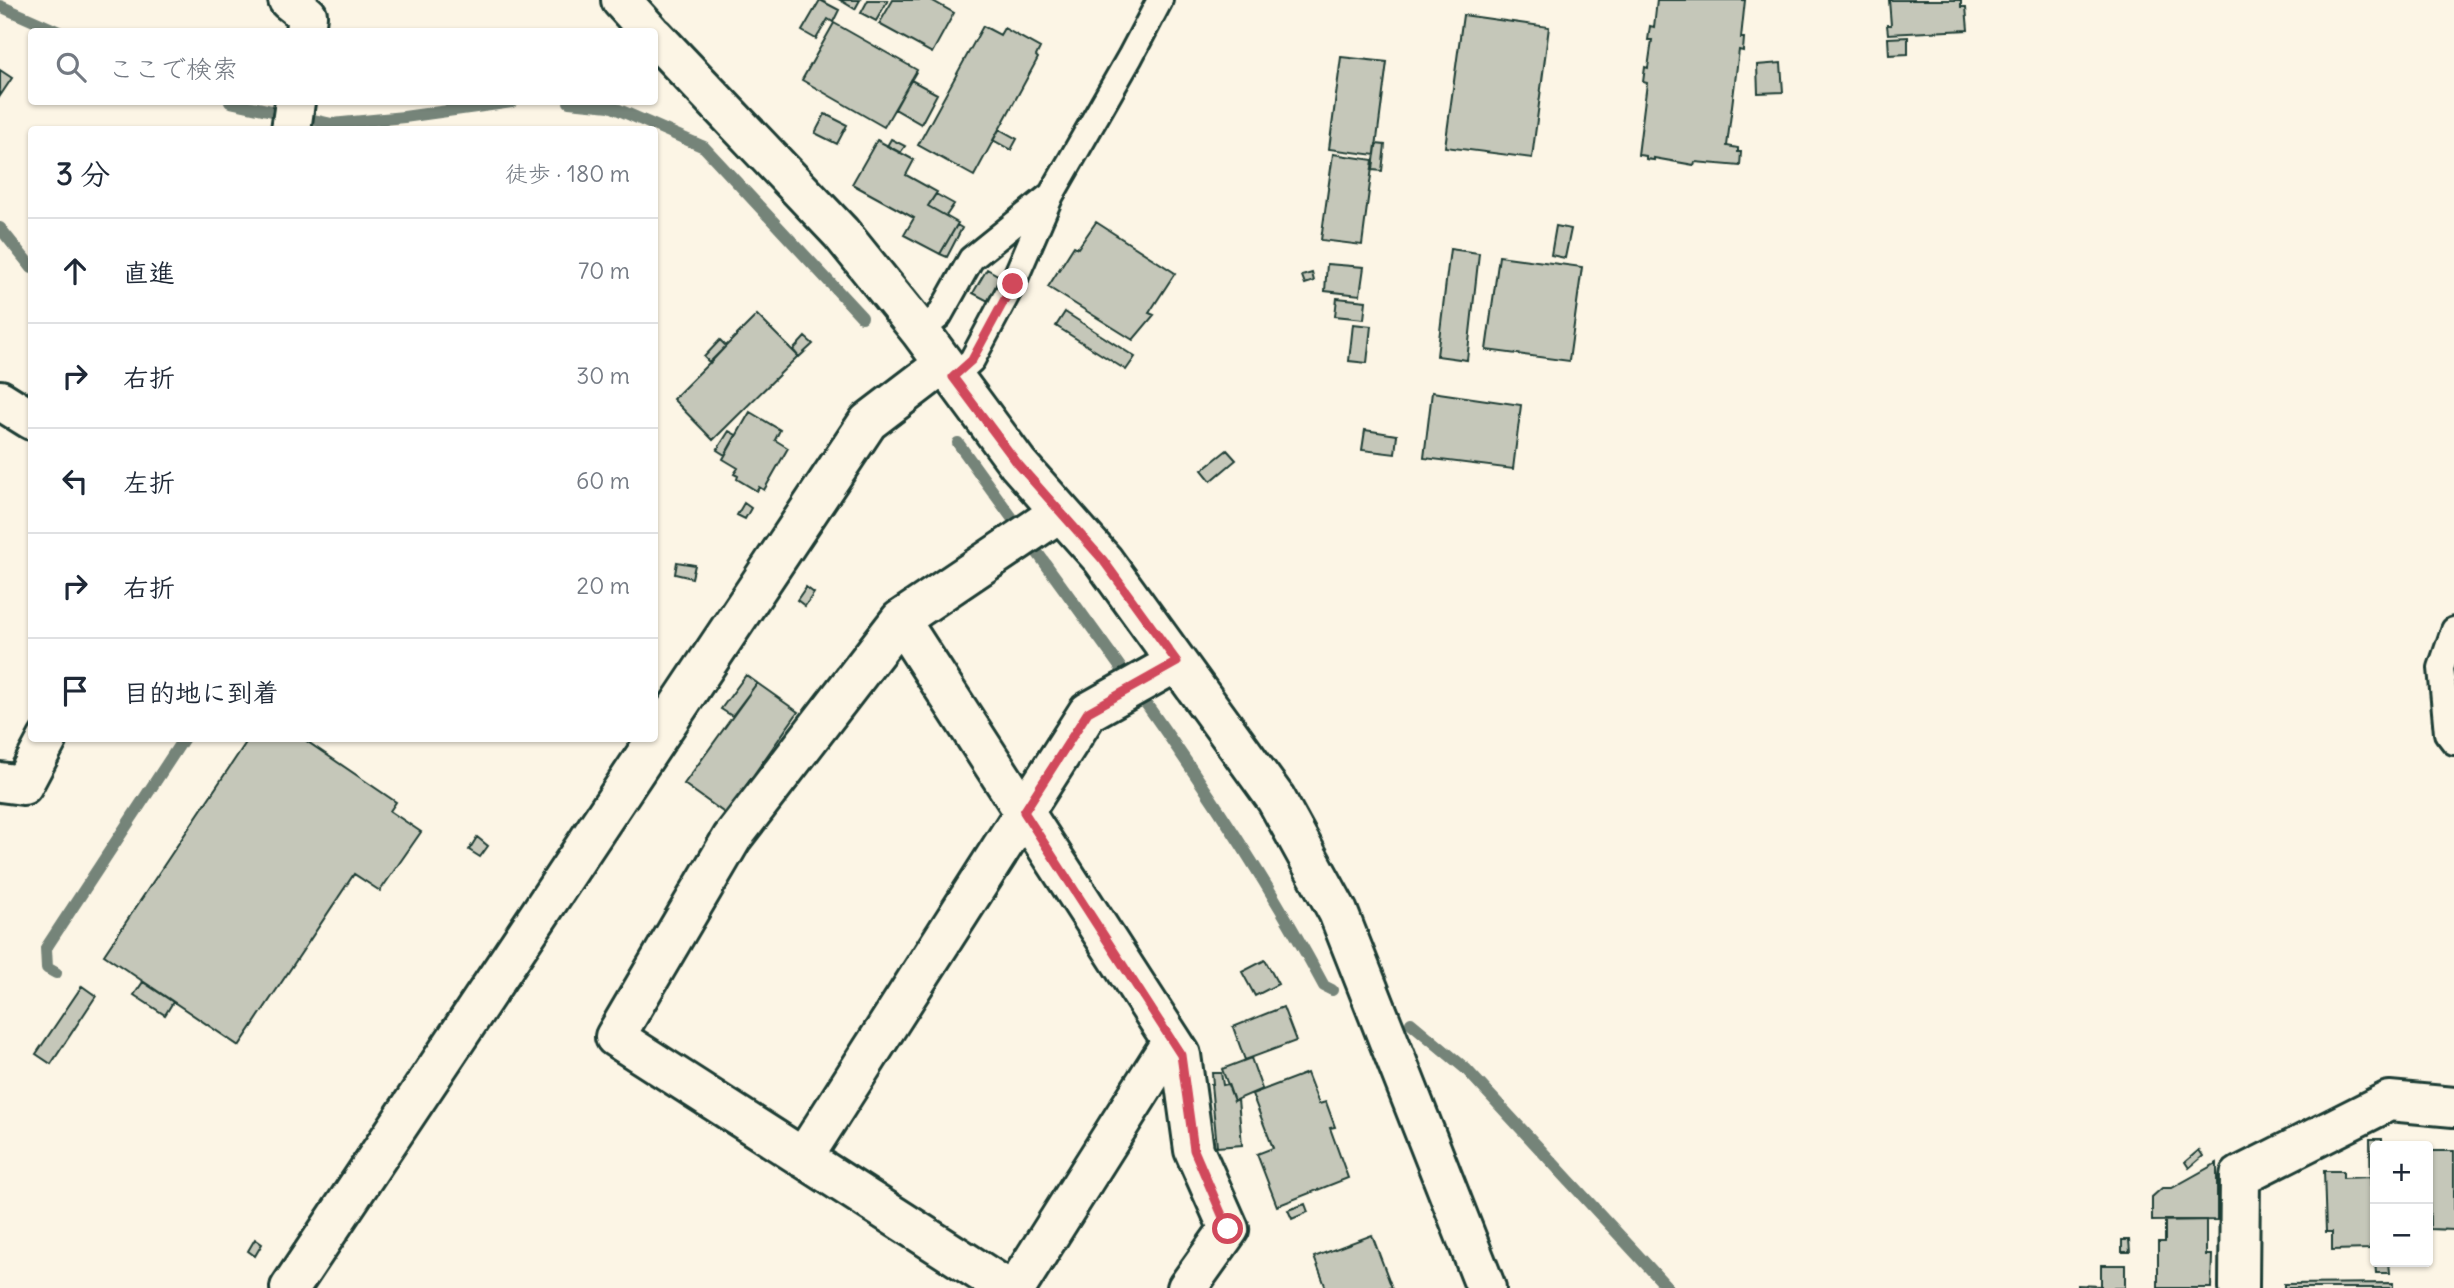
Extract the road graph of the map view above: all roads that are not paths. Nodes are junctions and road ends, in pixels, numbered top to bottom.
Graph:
1 (288, 0) edge
2 (621, 0) edge
3 (1160, 0) edge
4 (305, 28) edge
5 (646, 28) edge
6 (658, 40) edge
7 (295, 105) edge
8 (292, 126) edge
9 (1051, 195) junction
10 (920, 331) junction
11 (948, 371) junction
12 (0, 400) edge
13 (28, 418) edge
14 (1060, 512) junction
15 (900, 620) junction
16 (2454, 630) edge
17 (1177, 662) junction
18 (658, 737) edge
19 (2454, 741) edge
20 (46, 742) edge
21 (654, 742) edge
22 (0, 782) edge
23 (1024, 812) junction
24 (1172, 1041) junction
25 (2454, 1107) edge
26 (803, 1158) junction
27 (290, 1288) edge
28 (1006, 1288) edge
29 (1016, 1288) edge
30 (1187, 1288) edge
31 (1486, 1288) edge
32 (2239, 1288) edge

1 - 4 street
2 - 5 street
3 - 9 lane
6 - 10 street
7 - 8 street
9 - 10 lane
9 - 11 lane
10 - 11 street
11 - 14 street
11 - 18 street
12 - 13 street
14 - 15 street
14 - 17 street
15 - 23 street
15 - 26 street
16 - 19 lane
17 - 23 street
17 - 31 street
20 - 22 street
21 - 27 street
23 - 24 street
23 - 26 street
24 - 29 street
24 - 30 street
25 - 32 street
26 - 28 street

